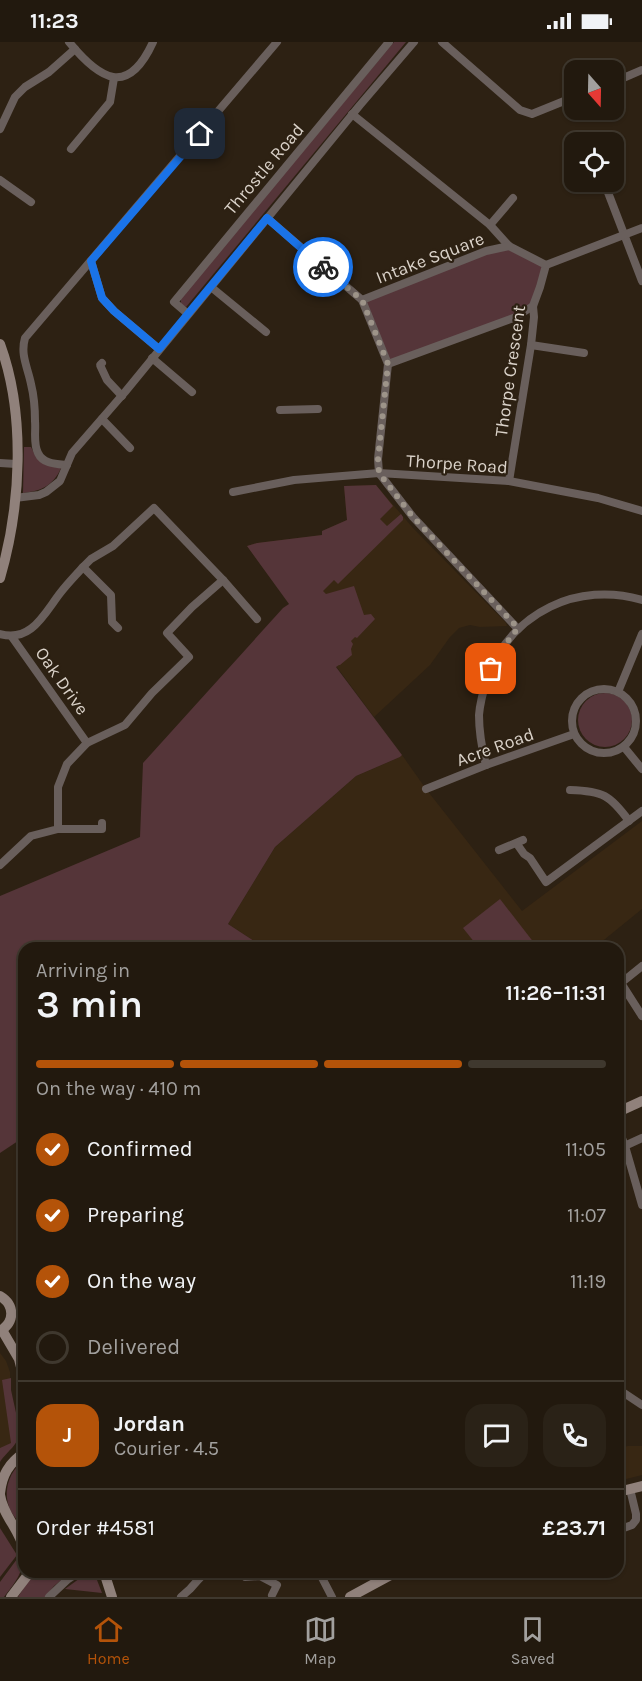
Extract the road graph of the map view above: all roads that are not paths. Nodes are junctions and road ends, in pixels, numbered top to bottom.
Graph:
1 (69, 42) edge
2 (153, 42) edge
3 (277, 42) edge
4 (389, 42) edge
5 (414, 42) edge
6 (442, 42) edge
7 (75, 49) junction
8 (642, 70) edge
9 (114, 78) junction
10 (624, 78) edge
11 (564, 102) edge
12 (352, 114) junction
13 (0, 129) edge
14 (71, 149) dead end
15 (0, 180) edge
16 (608, 192) edge
17 (513, 198) dead end
18 (31, 202) dead end
19 (267, 218) junction
20 (489, 225) junction
21 (642, 228) edge
22 (624, 235) junction
23 (509, 246) junction
24 (91, 261) junction
25 (546, 265) junction
26 (642, 281) edge
27 (211, 287) junction
28 (362, 300) junction
29 (533, 306) junction
30 (188, 314) junction
31 (266, 332) dead end
32 (0, 344) edge
33 (531, 345) junction
34 (159, 349) junction
35 (584, 353) dead end
36 (152, 358) junction
37 (102, 363) dead end
38 (388, 364) junction
39 (192, 392) dead end
40 (122, 396) junction
41 (318, 409) dead end
42 (280, 410) dead end
43 (102, 419) junction
44 (130, 448) dead end
45 (0, 463) edge
46 (16, 464) junction
47 (67, 465) junction
48 (379, 473) junction
49 (509, 481) junction
50 (233, 492) dead end
51 (15, 498) junction
52 (642, 511) edge
53 (83, 567) junction
54 (1, 571) edge
55 (223, 580) junction
56 (642, 600) edge
57 (257, 619) dead end
58 (118, 628) dead end
59 (518, 628) junction
60 (0, 634) edge
61 (642, 634) edge
62 (12, 637) junction
63 (638, 653) edge
64 (618, 692) junction
65 (574, 734) junction
66 (87, 744) junction
67 (624, 747) junction
68 (486, 765) junction
69 (642, 769) edge
70 (426, 789) dead end
71 (570, 790) dead end
72 (642, 811) edge
73 (629, 821) junction
74 (102, 823) dead end
75 (58, 829) junction
76 (499, 850) dead end
77 (0, 865) edge
78 (642, 966) edge
79 (624, 981) edge
80 (624, 988) edge
81 (642, 1016) edge
82 (642, 1101) edge
83 (624, 1110) edge
84 (642, 1138) edge
85 (624, 1146) edge
86 (624, 1153) edge
87 (642, 1205) edge
88 (0, 1296) edge
89 (1, 1330) edge
90 (18, 1357) edge
91 (624, 1393) edge
92 (642, 1405) edge
93 (18, 1457) edge
94 (642, 1486) edge
95 (630, 1489) junction
96 (624, 1490) edge
97 (0, 1494) edge
98 (639, 1519) edge
99 (18, 1528) edge
100 (624, 1528) edge
101 (21, 1578) edge
102 (25, 1578) edge
103 (70, 1578) edge
104 (106, 1578) edge
105 (199, 1578) edge
106 (264, 1578) edge
107 (322, 1578) edge
108 (385, 1578) edge
109 (14, 1593) edge
110 (272, 1595) dead end
111 (49, 1597) edge
112 (112, 1597) edge
113 (181, 1597) edge
114 (332, 1597) edge
115 (350, 1597) edge

1 - 7 street
2 - 9 street
3 - 24 street
4 - 30 street, Throstle Road
5 - 12 street, Throstle Road
6 - 11 street
7 - 9 street
7 - 13 street
8 - 10 street
9 - 14 street
12 - 19 street, Throstle Road
12 - 20 street
15 - 18 street
16 - 22 street
17 - 20 street
19 - 27 street, Throstle Road
19 - 28 street
20 - 23 street
21 - 22 street
22 - 25 street
22 - 26 street
23 - 25 street
23 - 28 street, Intake Square
24 - 34 street
24 - 47 street
25 - 29 street, Thorpe Crescent
27 - 30 street, Throstle Road
27 - 31 street
28 - 38 street
29 - 33 street, Thorpe Crescent
29 - 38 street
30 - 34 street, Throstle Road
32 - 46 street
33 - 35 street
33 - 49 street, Thorpe Crescent
34 - 36 street, Throstle Road
36 - 39 street
36 - 40 street, Throstle Road
37 - 40 street
38 - 48 street
40 - 43 street, Throstle Road
41 - 42 street
43 - 44 street
43 - 47 street, Throstle Road
45 - 46 street
46 - 51 street
47 - 51 street, Throstle Road
48 - 49 street, Thorpe Road
48 - 50 street, Thorpe Road
48 - 59 street
49 - 52 street, Thorpe Road
51 - 54 street
53 - 55 street
53 - 58 street
53 - 62 street
55 - 57 street
55 - 66 street
56 - 59 street
59 - 68 street
60 - 62 street
61 - 63 street
62 - 66 street, Oak Drive
63 - 64 street
64 - 65 street
64 - 67 street
65 - 67 street
65 - 68 street, Acre Road
66 - 75 street
67 - 69 street
68 - 70 street, Acre Road
71 - 73 street
72 - 73 street
73 - 76 street
74 - 75 street
75 - 77 street
78 - 79 street
80 - 81 street
82 - 83 street
84 - 85 street
86 - 87 street
88 - 89 street
89 - 90 street
91 - 92 street
93 - 97 street
94 - 95 street
95 - 96 street
95 - 98 street
97 - 99 street
98 - 100 street
101 - 109 street
102 - 109 street
103 - 111 street
104 - 112 street
105 - 113 street
106 - 110 street
107 - 114 street
108 - 115 street

